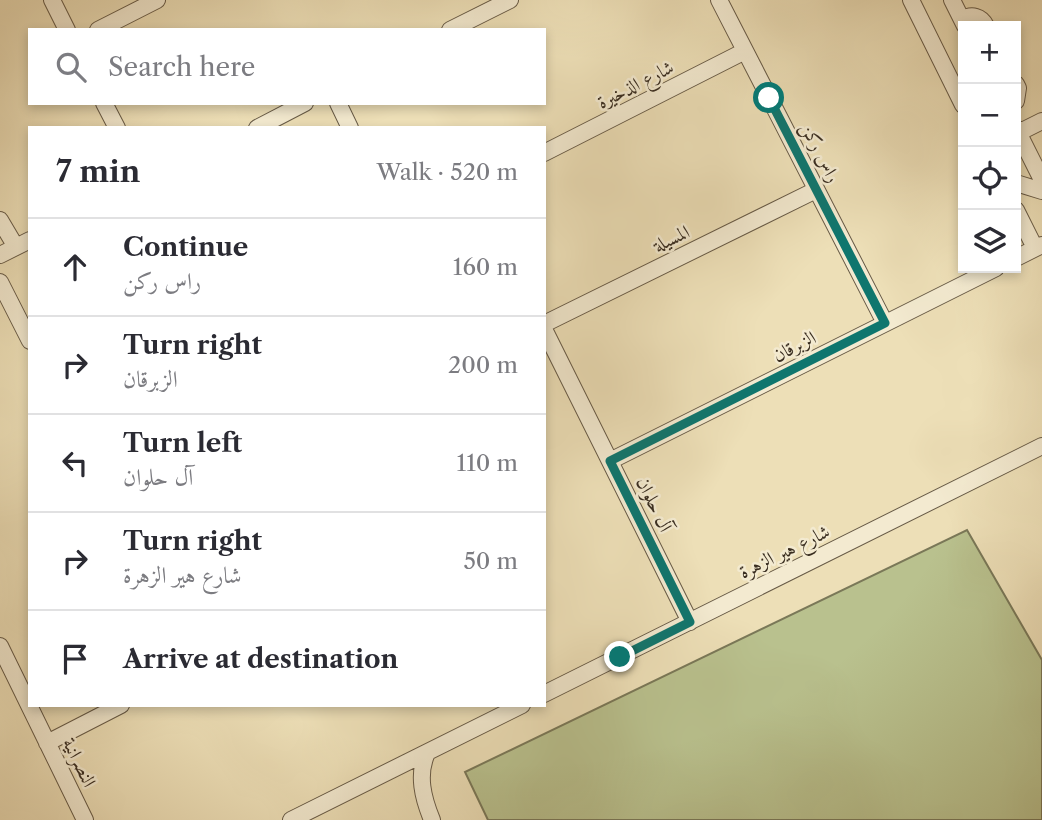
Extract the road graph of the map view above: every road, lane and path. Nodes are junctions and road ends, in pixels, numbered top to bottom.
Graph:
1 (52, 0) edge
2 (157, 0) edge
3 (510, 0) edge
4 (719, 0) edge
5 (911, 0) edge
6 (952, 0) edge
7 (487, 5) edge
8 (962, 21) edge
9 (964, 21) edge
10 (984, 21) edge
11 (65, 28) edge
12 (102, 28) edge
13 (453, 28) edge
14 (745, 51) junction
15 (958, 95) edge
16 (105, 105) edge
17 (301, 105) edge
18 (339, 105) edge
19 (1042, 121) edge
20 (116, 126) edge
21 (261, 126) edge
22 (350, 126) edge
23 (1021, 129) edge
24 (1021, 138) edge
25 (546, 152) edge
26 (1042, 180) edge
27 (1021, 185) edge
28 (816, 190) junction
29 (1042, 191) edge
30 (1021, 218) edge
31 (0, 220) edge
32 (23, 244) edge
33 (1038, 247) edge
34 (0, 255) edge
35 (1021, 256) edge
36 (986, 273) edge
37 (0, 282) edge
38 (546, 323) edge
39 (885, 323) junction
40 (546, 333) edge
41 (28, 337) edge
42 (1042, 446) edge
43 (610, 461) junction
44 (690, 622) junction
45 (0, 646) edge
46 (546, 693) edge
47 (28, 704) edge
48 (30, 707) edge
49 (117, 707) edge
50 (518, 707) edge
51 (47, 743) junction
52 (427, 753) junction
53 (405, 763) junction
54 (85, 820) edge
55 (291, 820) edge
56 (425, 820) edge
57 (432, 820) edge

1 - 11 street
2 - 12 street
3 - 7 street
4 - 14 street, راس ركن
5 - 15 street
6 - 8 street
7 - 13 street
9 - 10 street
14 - 25 street, شارع الذخيرة
14 - 28 street, راس ركن
16 - 20 street
17 - 21 street
18 - 22 street
19 - 23 street
24 - 26 street
27 - 29 street
28 - 38 street, المسيلة
28 - 39 street, راس ركن
30 - 33 street
31 - 32 street
32 - 34 street
33 - 35 street
36 - 39 street, الزبرقان
37 - 41 street
39 - 43 street, الزبرقان
40 - 43 street, آل حلوان
42 - 44 street, شارع هير الزهرة
43 - 44 street, آل حلوان
44 - 46 street, شارع هير الزهرة
45 - 47 street, النصرانية
48 - 51 street, النصرانية
49 - 51 street
50 - 52 street
51 - 54 street, النصرانية
52 - 53 street
52 - 57 street
53 - 55 street
53 - 56 street

